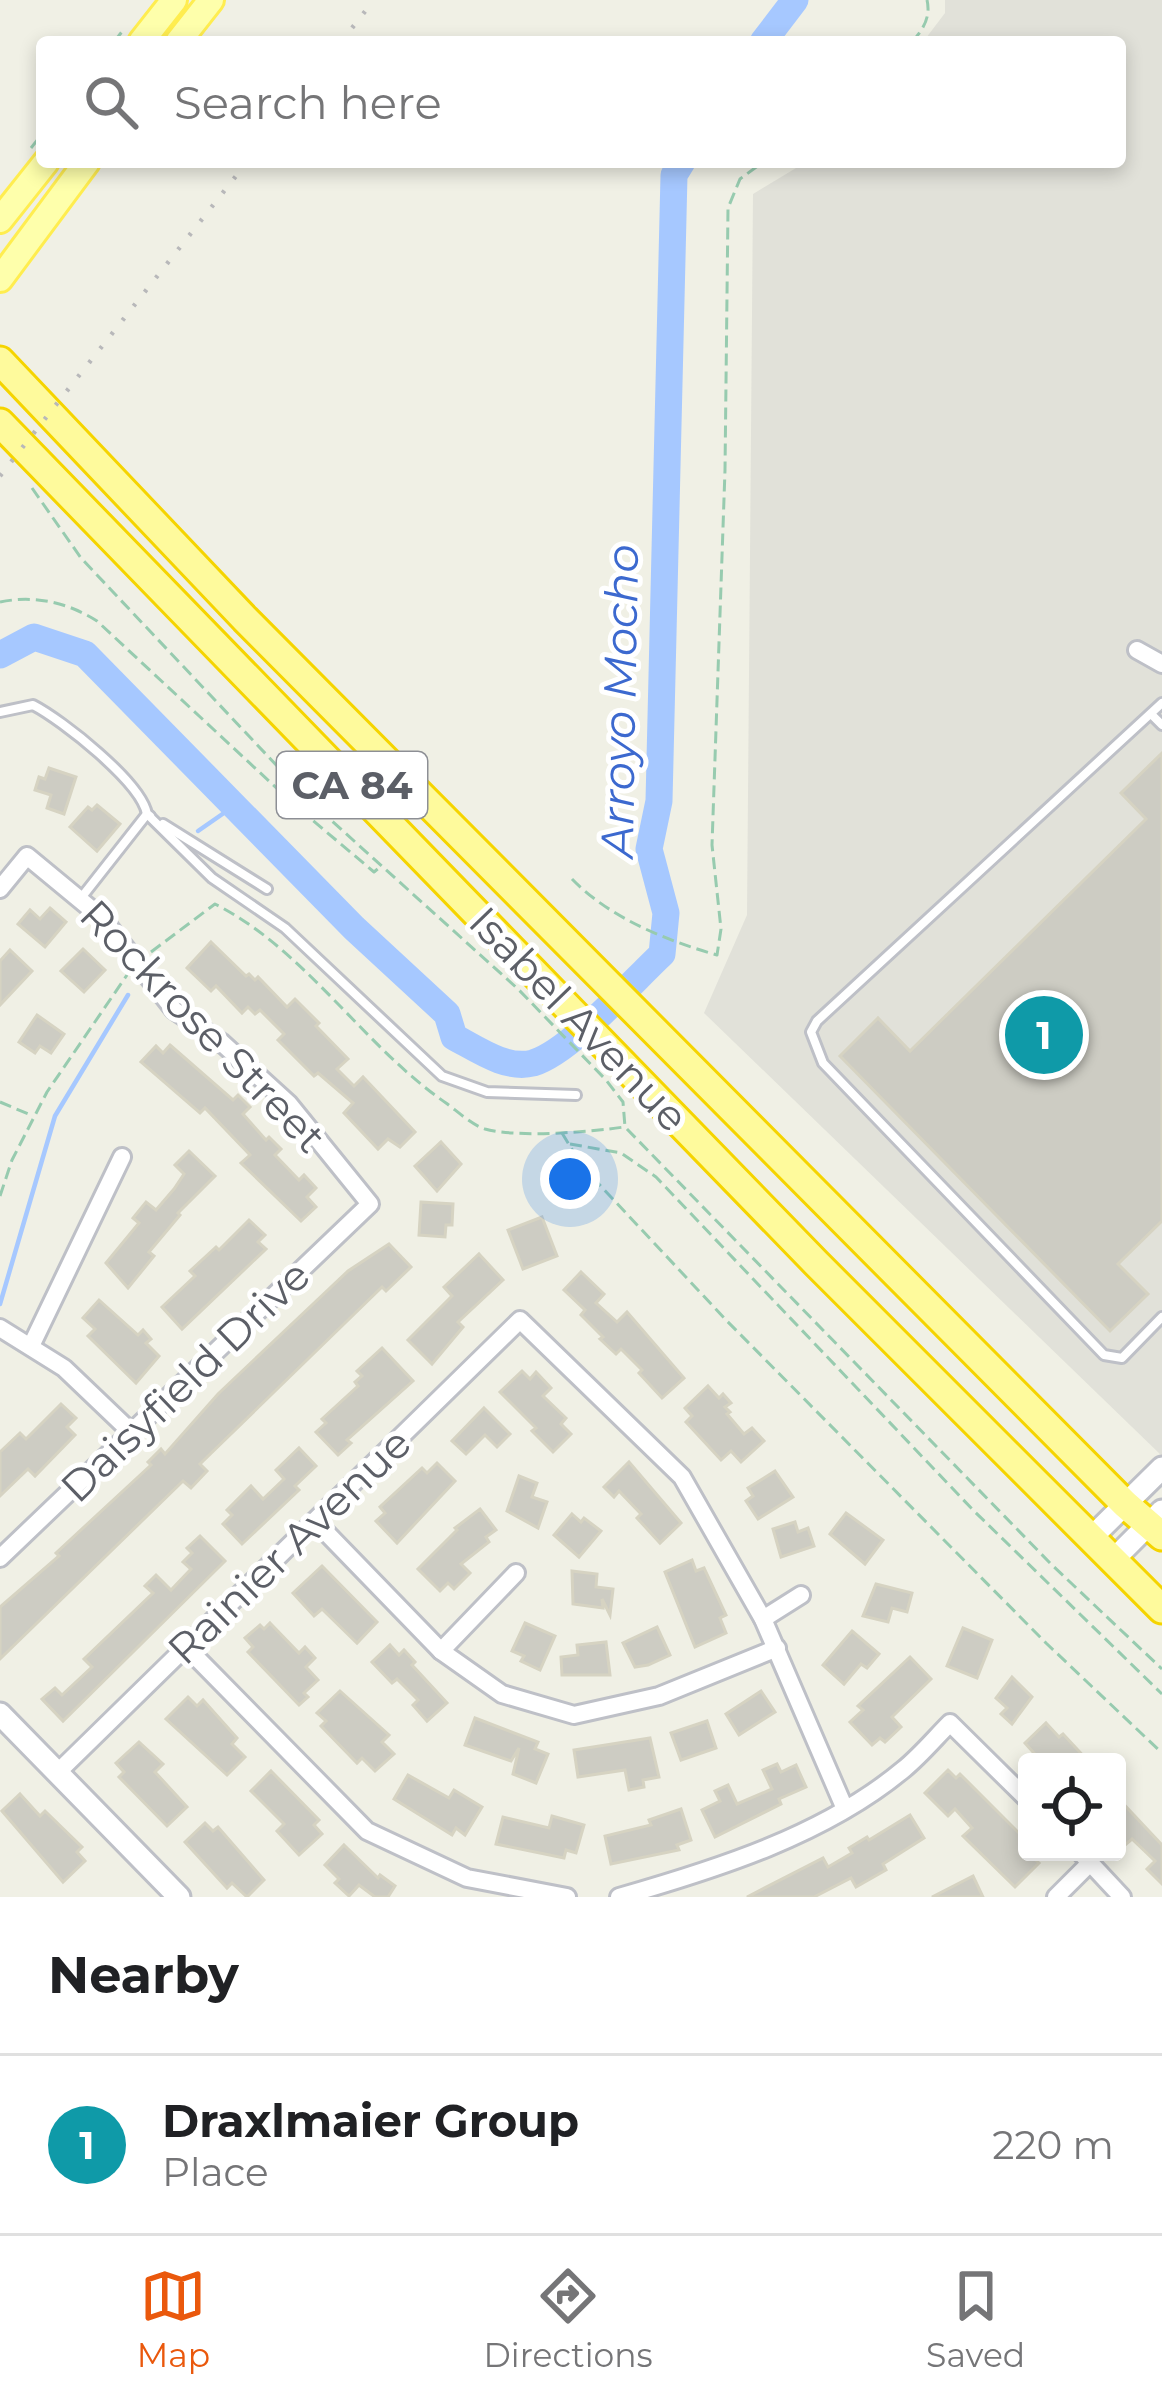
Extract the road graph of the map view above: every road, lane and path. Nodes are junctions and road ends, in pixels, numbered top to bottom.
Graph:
1 (174, 0) edge
2 (211, 0) edge
3 (927, 0) edge
4 (145, 36) edge
5 (183, 36) edge
6 (918, 36) edge
7 (41, 168) edge
8 (83, 168) edge
9 (755, 168) edge
10 (0, 220) edge
11 (0, 279) edge
12 (0, 361) edge
13 (0, 424) edge
14 (27, 481) dead end
15 (0, 602) edge
16 (1137, 650) dead end
17 (1162, 664) edge
18 (1162, 703) edge
19 (0, 712) edge
20 (1151, 714) junction
21 (1162, 725) edge
22 (147, 814) junction
23 (381, 866) junction
24 (572, 879) dead end
25 (0, 889) edge
26 (267, 889) dead end
27 (80, 899) junction
28 (136, 964) junction
29 (526, 981) junction
30 (613, 1071) junction
31 (576, 1095) dead end
32 (0, 1102) edge
33 (34, 1117) junction
34 (626, 1127) junction
35 (562, 1133) junction
36 (568, 1144) junction
37 (122, 1157) dead end
38 (0, 1196) edge
39 (370, 1204) joint
40 (1162, 1318) edge
41 (0, 1328) edge
42 (31, 1346) junction
43 (130, 1432) junction
44 (1162, 1468) edge
45 (1125, 1504) junction
46 (315, 1521) junction
47 (1158, 1524) edge
48 (1090, 1539) junction
49 (0, 1558) edge
50 (1113, 1560) junction
51 (516, 1573) dead end
52 (801, 1595) dead end
53 (1162, 1609) edge
54 (763, 1619) junction
55 (186, 1647) junction
56 (777, 1648) junction
57 (441, 1651) junction
58 (1162, 1669) edge
59 (1162, 1694) edge
60 (0, 1714) edge
61 (1162, 1753) edge
62 (58, 1773) junction
63 (1018, 1790) edge
64 (845, 1809) junction
65 (1083, 1861) edge
66 (1090, 1861) edge
67 (179, 1897) edge
68 (567, 1897) edge
69 (619, 1897) edge
70 (1056, 1897) edge
71 (1122, 1897) edge

1 - 4 main road
2 - 5 main road
3 - 6 path
7 - 10 main road
8 - 11 main road
9 - 24 path
12 - 45 highway, Isabel Avenue
13 - 29 highway, Isabel Avenue / CA 84
14 - 23 path
15 - 23 path
16 - 17 street
18 - 20 lane
19 - 22 lane
20 - 21 lane
20 - 40 lane
22 - 26 lane
22 - 27 lane
22 - 31 lane
23 - 29 path
25 - 27 street, Rockrose Street
27 - 28 street, Rockrose Street
28 - 33 path
28 - 35 path
28 - 39 street, Rockrose Street
29 - 30 highway, Isabel Avenue / CA 84
29 - 30 path
30 - 34 path
30 - 48 highway, Isabel Avenue / CA 84
32 - 33 path
33 - 38 path
34 - 35 path
34 - 58 path
35 - 36 path
36 - 59 path
36 - 61 path
37 - 42 street
39 - 43 street, Daisyfield Drive
41 - 42 street
42 - 43 street
43 - 49 street, Daisyfield Drive
44 - 45 street
45 - 47 highway, Isabel Avenue
45 - 48 street
46 - 54 street, Rainier Avenue
46 - 55 street, Rainier Avenue
46 - 57 street
47 - 50 street
48 - 50 highway, Isabel Avenue / CA 84
50 - 53 highway, Isabel Avenue / CA 84
51 - 57 street
52 - 54 street
54 - 56 street
55 - 62 street, Rainier Avenue
55 - 68 street
56 - 57 street
56 - 64 street
60 - 62 street
62 - 67 street
63 - 64 street
64 - 69 street
65 - 70 street
66 - 71 street

